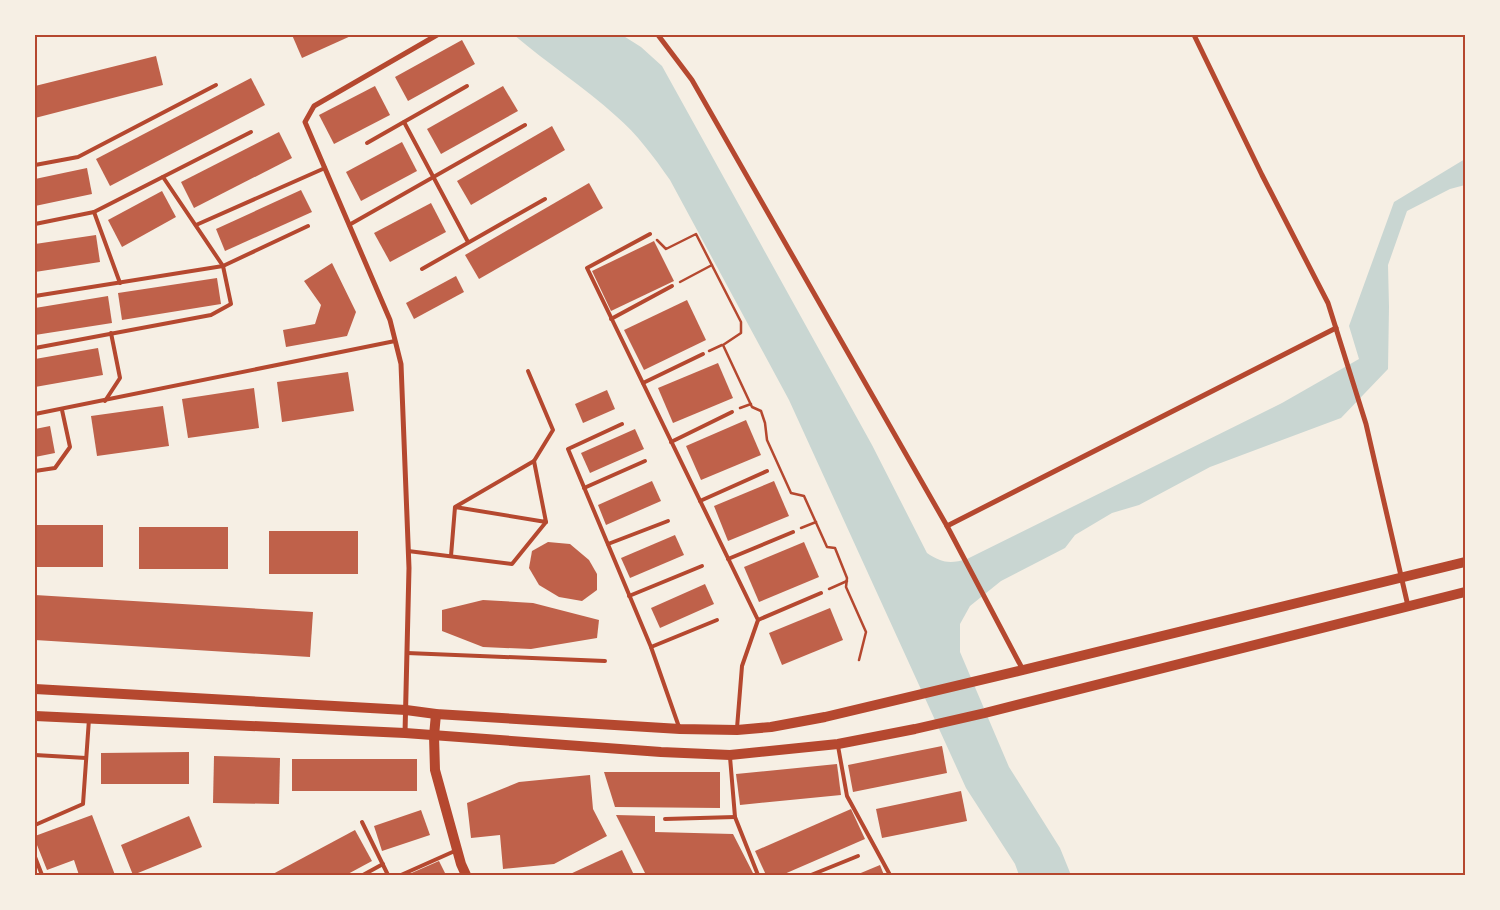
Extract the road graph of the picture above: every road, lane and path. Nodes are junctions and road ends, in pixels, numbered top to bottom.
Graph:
1 (438, 35) edge
2 (658, 35) edge
3 (1194, 35) edge
4 (216, 85) dead end
5 (467, 86) dead end
6 (404, 122) junction
7 (525, 125) dead end
8 (251, 132) dead end
9 (367, 143) dead end
10 (35, 165) edge
11 (325, 168) junction
12 (163, 176) junction
13 (434, 177) junction
14 (545, 199) dead end
15 (94, 212) junction
16 (35, 224) edge
17 (196, 225) junction
18 (349, 225) junction
19 (308, 226) dead end
20 (650, 234) joint
21 (468, 242) junction
22 (712, 265) junction
23 (223, 266) junction
24 (422, 269) dead end
25 (120, 283) junction
26 (672, 286) joint
27 (35, 296) edge
28 (611, 320) junction
29 (1336, 328) junction
30 (111, 333) junction
31 (395, 341) junction
32 (723, 344) junction
33 (35, 348) edge
34 (703, 354) joint
35 (528, 371) dead end
36 (643, 383) junction
37 (105, 401) junction
38 (62, 410) junction
39 (732, 412) dead end
40 (35, 414) edge
41 (622, 424) dead end
42 (671, 442) junction
43 (534, 461) junction
44 (645, 461) dead end
45 (35, 471) edge
46 (767, 471) dead end
47 (584, 488) junction
48 (700, 501) junction
49 (455, 507) junction
50 (668, 520) dead end
51 (546, 522) junction
52 (816, 522) junction
53 (947, 526) junction
54 (793, 532) joint
55 (608, 544) junction
56 (408, 551) junction
57 (451, 556) junction
58 (728, 559) junction
59 (1465, 562) edge
60 (702, 566) dead end
61 (1401, 577) junction
62 (847, 581) junction
63 (1465, 592) edge
64 (821, 593) joint
65 (629, 596) junction
66 (1408, 606) junction
67 (716, 620) dead end
68 (758, 620) junction
69 (651, 647) junction
70 (407, 653) junction
71 (859, 660) dead end
72 (604, 661) dead end
73 (1024, 670) junction
74 (35, 689) edge
75 (406, 710) junction
76 (436, 714) junction
77 (35, 716) edge
78 (89, 719) junction
79 (680, 729) junction
80 (737, 730) junction
81 (405, 733) junction
82 (434, 736) junction
83 (838, 744) junction
84 (35, 755) edge
85 (730, 755) junction
86 (86, 758) junction
87 (735, 817) junction
88 (664, 819) dead end
89 (362, 822) dead end
90 (35, 824) edge
91 (457, 850) junction
92 (858, 856) dead end
93 (35, 857) edge
94 (383, 864) junction
95 (42, 875) edge
96 (363, 875) edge
97 (388, 875) edge
98 (401, 875) edge
99 (466, 875) edge
100 (758, 875) edge
101 (811, 875) edge
102 (890, 875) edge

1 - 11 street
2 - 53 street
3 - 29 street
4 - 10 lane
5 - 6 lane
6 - 9 lane
6 - 13 lane
7 - 13 lane
8 - 12 lane
11 - 17 lane
11 - 18 street
12 - 15 lane
12 - 17 lane
13 - 18 lane
13 - 21 lane
14 - 21 lane
15 - 16 lane
15 - 25 lane
17 - 23 lane
18 - 31 street
19 - 23 lane
20 - 22 path
20 - 28 lane
21 - 24 lane
22 - 26 path
22 - 32 path
23 - 25 lane
23 - 30 lane
25 - 27 lane
26 - 28 lane
28 - 36 lane
29 - 53 street
29 - 61 street
30 - 33 lane
30 - 37 lane
31 - 37 lane
31 - 56 street
32 - 34 path
32 - 52 path
34 - 36 lane
35 - 43 lane
36 - 42 lane
37 - 38 lane
38 - 40 lane
38 - 45 lane
39 - 42 lane
41 - 47 lane
42 - 48 lane
43 - 49 lane
43 - 51 lane
44 - 47 lane
46 - 48 lane
47 - 55 lane
48 - 58 lane
49 - 51 lane
49 - 57 lane
50 - 55 lane
51 - 57 lane
52 - 54 path
52 - 62 path
53 - 73 street
54 - 58 lane
55 - 65 lane
56 - 57 lane
56 - 70 street
58 - 68 lane
59 - 61 main road
60 - 65 lane
61 - 66 street
61 - 73 main road
62 - 64 path
62 - 71 path
63 - 66 main road
64 - 68 lane
65 - 69 lane
66 - 83 main road
67 - 69 lane
68 - 80 lane
69 - 79 lane
70 - 72 lane
70 - 75 street
73 - 80 main road
74 - 75 main road
75 - 76 main road
75 - 81 street
76 - 79 main road
76 - 82 main road
77 - 78 main road
78 - 81 main road
78 - 86 lane
79 - 80 main road
81 - 82 main road
82 - 85 main road
82 - 91 main road
83 - 85 main road
83 - 102 lane
84 - 86 lane
85 - 87 lane
86 - 90 lane
87 - 88 lane
87 - 100 lane
89 - 94 lane
91 - 98 lane
91 - 99 main road
92 - 101 lane
93 - 95 lane
94 - 96 lane
94 - 97 lane

